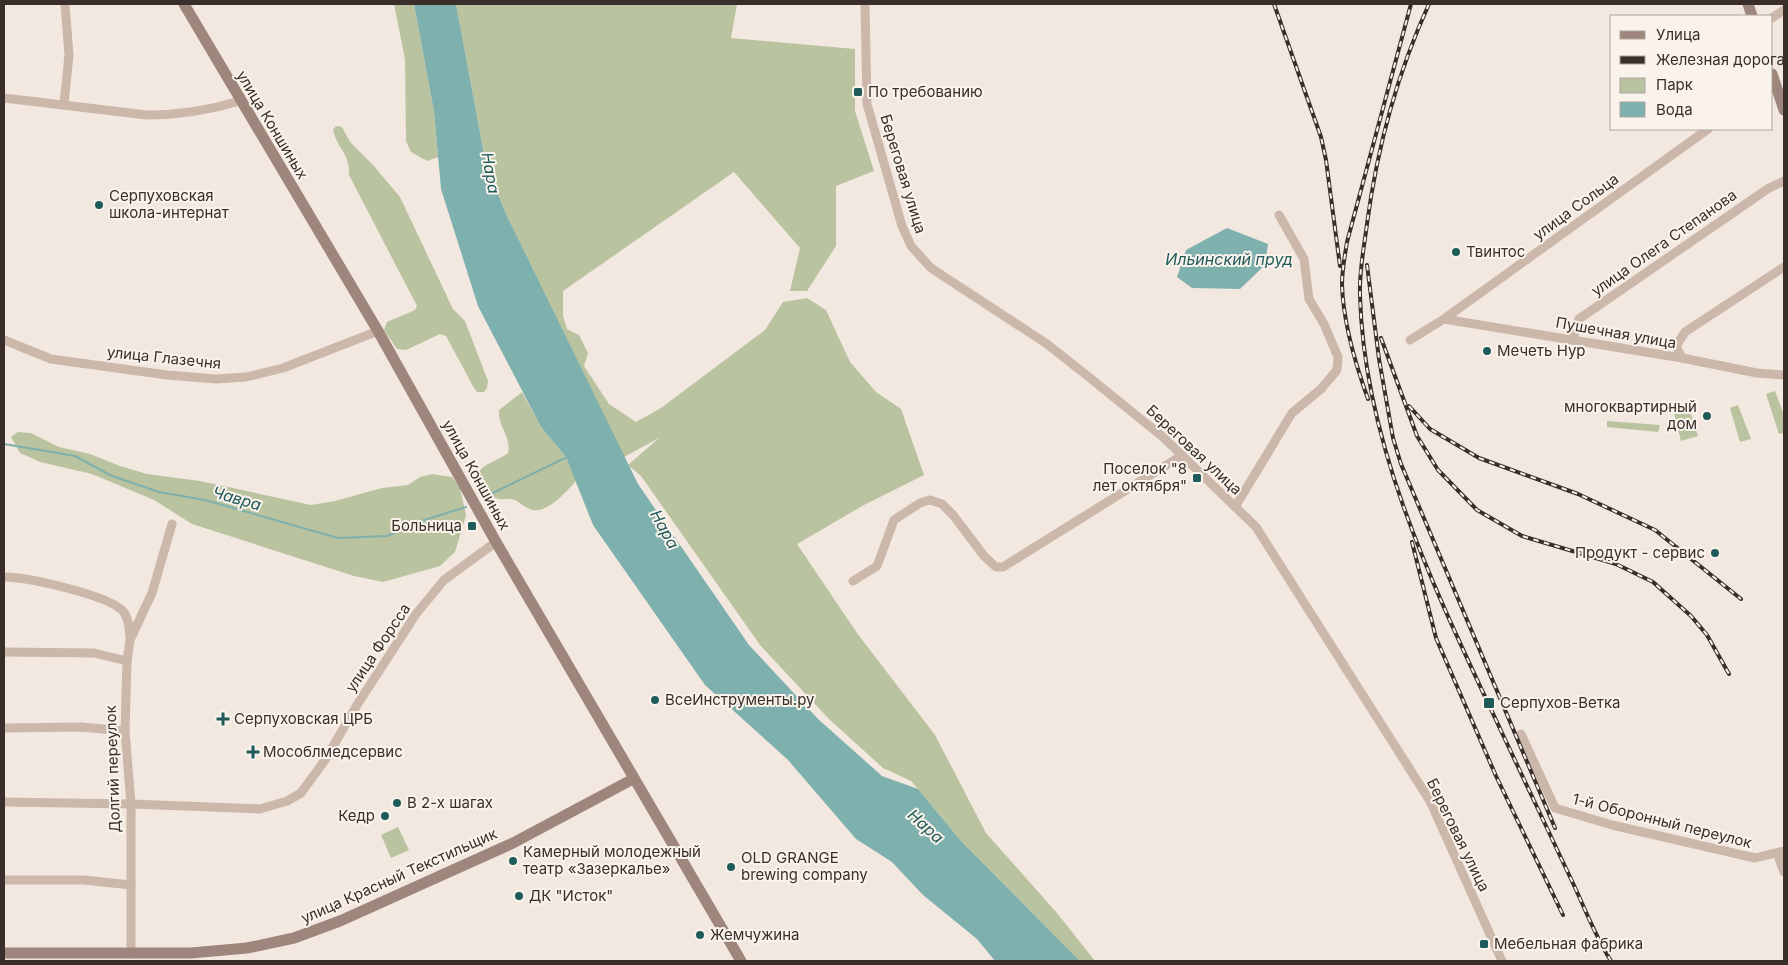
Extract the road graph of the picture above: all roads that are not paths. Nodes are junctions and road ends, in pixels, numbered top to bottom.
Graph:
1 (64, 4) edge
2 (184, 4) edge
3 (865, 4) edge
4 (1784, 10) edge
5 (1773, 17) edge
6 (1773, 77) edge
7 (1778, 92) edge
8 (4, 98) edge
9 (240, 101) junction
10 (64, 104) junction
11 (1784, 110) edge
12 (1707, 130) edge
13 (1784, 181) edge
14 (1279, 215) dead end
15 (1784, 267) edge
16 (1444, 319) junction
17 (378, 331) junction
18 (4, 340) edge
19 (1410, 340) dead end
20 (1573, 340) junction
21 (1682, 358) junction
22 (1784, 375) edge
23 (1181, 456) junction
24 (1235, 507) junction
25 (172, 524) dead end
26 (496, 542) junction
27 (4, 577) edge
28 (853, 581) dead end
29 (130, 640) junction
30 (4, 652) edge
31 (127, 661) junction
32 (4, 728) edge
33 (125, 731) junction
34 (1522, 734) dead end
35 (634, 779) junction
36 (4, 802) edge
37 (131, 804) junction
38 (1781, 852) edge
39 (1784, 872) edge
40 (4, 880) edge
41 (131, 885) junction
42 (4, 953) edge
43 (131, 958) edge
44 (741, 961) edge
45 (1502, 961) edge

1 - 10 street
2 - 9 main road, улица Коншиных
3 - 23 street, Береговая улица
4 - 5 street
6 - 7 main road
7 - 11 main road
8 - 10 street
9 - 10 street
9 - 17 main road, улица Коншиных
12 - 16 street, улица Сольца
13 - 20 street, улица Олега Степанова
14 - 24 street
15 - 21 street
16 - 19 street, улица Сольца
16 - 20 street, Пушечная улица
17 - 18 street, улица Глазечня
17 - 26 main road, улица Коншиных
20 - 21 street, Пушечная улица
21 - 22 street, Пушечная улица
23 - 24 street, Береговая улица
23 - 28 street
24 - 45 street, Береговая улица
25 - 29 street, Долгий переулок
26 - 35 main road, улица Коншиных
26 - 37 street, улица Форсса
27 - 29 street
29 - 31 street, Долгий переулок
30 - 31 street
31 - 33 street, Долгий переулок
32 - 33 street
33 - 37 street, Долгий переулок
34 - 38 street, 1-й Оборонный переулок
35 - 43 main road, улица Красный Текстильщик
35 - 44 main road, улица Коншиных
36 - 37 street, улица Форсса
37 - 41 street, Долгий переулок
38 - 39 street
40 - 41 street
41 - 43 street, Долгий переулок
42 - 43 main road, улица Красный Текстильщик

